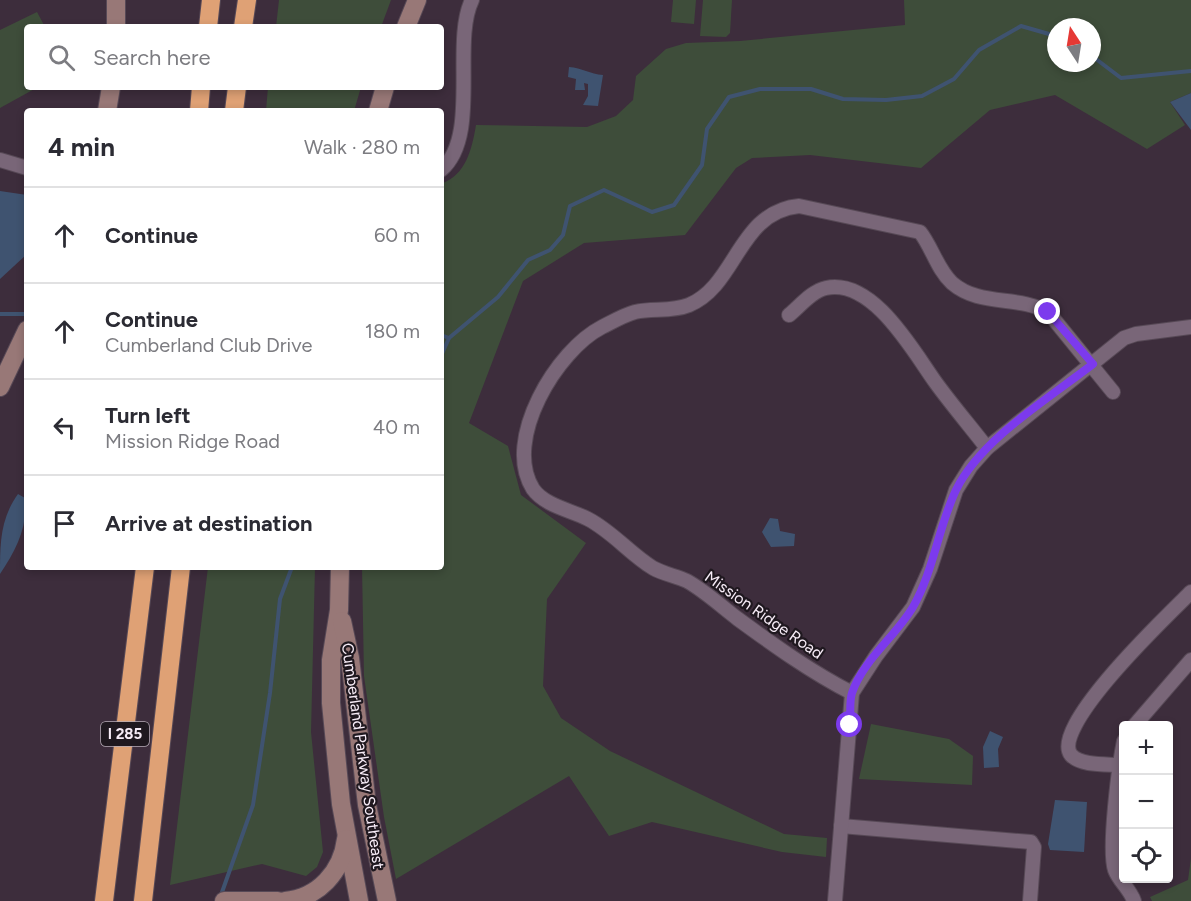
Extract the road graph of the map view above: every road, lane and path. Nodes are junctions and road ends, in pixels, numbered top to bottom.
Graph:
1 (116, 0) edge
2 (211, 0) edge
3 (247, 0) edge
4 (417, 0) edge
5 (472, 0) edge
6 (116, 24) edge
7 (208, 24) edge
8 (243, 24) edge
9 (407, 24) edge
10 (110, 90) edge
11 (201, 90) edge
12 (237, 90) edge
13 (384, 90) edge
14 (108, 108) edge
15 (199, 108) edge
16 (234, 108) edge
17 (379, 108) edge
18 (0, 159) edge
19 (444, 166) edge
20 (24, 167) edge
21 (789, 315) dead end
22 (1191, 327) edge
23 (24, 336) edge
24 (1093, 364) junction
25 (0, 387) edge
26 (1113, 392) dead end
27 (987, 448) junction
28 (145, 570) edge
29 (182, 570) edge
30 (340, 570) edge
31 (1191, 592) edge
32 (339, 610) junction
33 (1191, 660) edge
34 (852, 693) junction
35 (1138, 721) edge
36 (1119, 765) edge
37 (1119, 775) edge
38 (841, 826) junction
39 (346, 837) junction
40 (104, 901) edge
41 (143, 901) edge
42 (224, 901) edge
43 (278, 901) edge
44 (285, 901) edge
45 (359, 901) edge
46 (387, 901) edge
47 (835, 901) edge
48 (1030, 901) edge
49 (1134, 901) edge

1 - 6 main road
2 - 7 highway
3 - 8 highway
4 - 9 main road
5 - 19 street
10 - 14 main road
11 - 15 highway
12 - 16 highway
13 - 17 main road
18 - 20 street
21 - 27 street
22 - 24 street
23 - 25 main road
24 - 26 street, Mission Ridge Road
24 - 27 street
24 - 34 street, Mission Ridge Road
27 - 34 street
28 - 40 highway, I 285
29 - 41 highway, I 285
30 - 32 main road, Cumberland Parkway Southeast
31 - 36 street
32 - 39 main road, Cumberland Parkway Southeast
32 - 46 main road, Cumberland Parkway Southeast
33 - 35 street
34 - 38 street
37 - 49 street
38 - 47 street
38 - 48 street
39 - 44 main road
39 - 45 main road, Cumberland Parkway Southeast
42 - 43 main road

